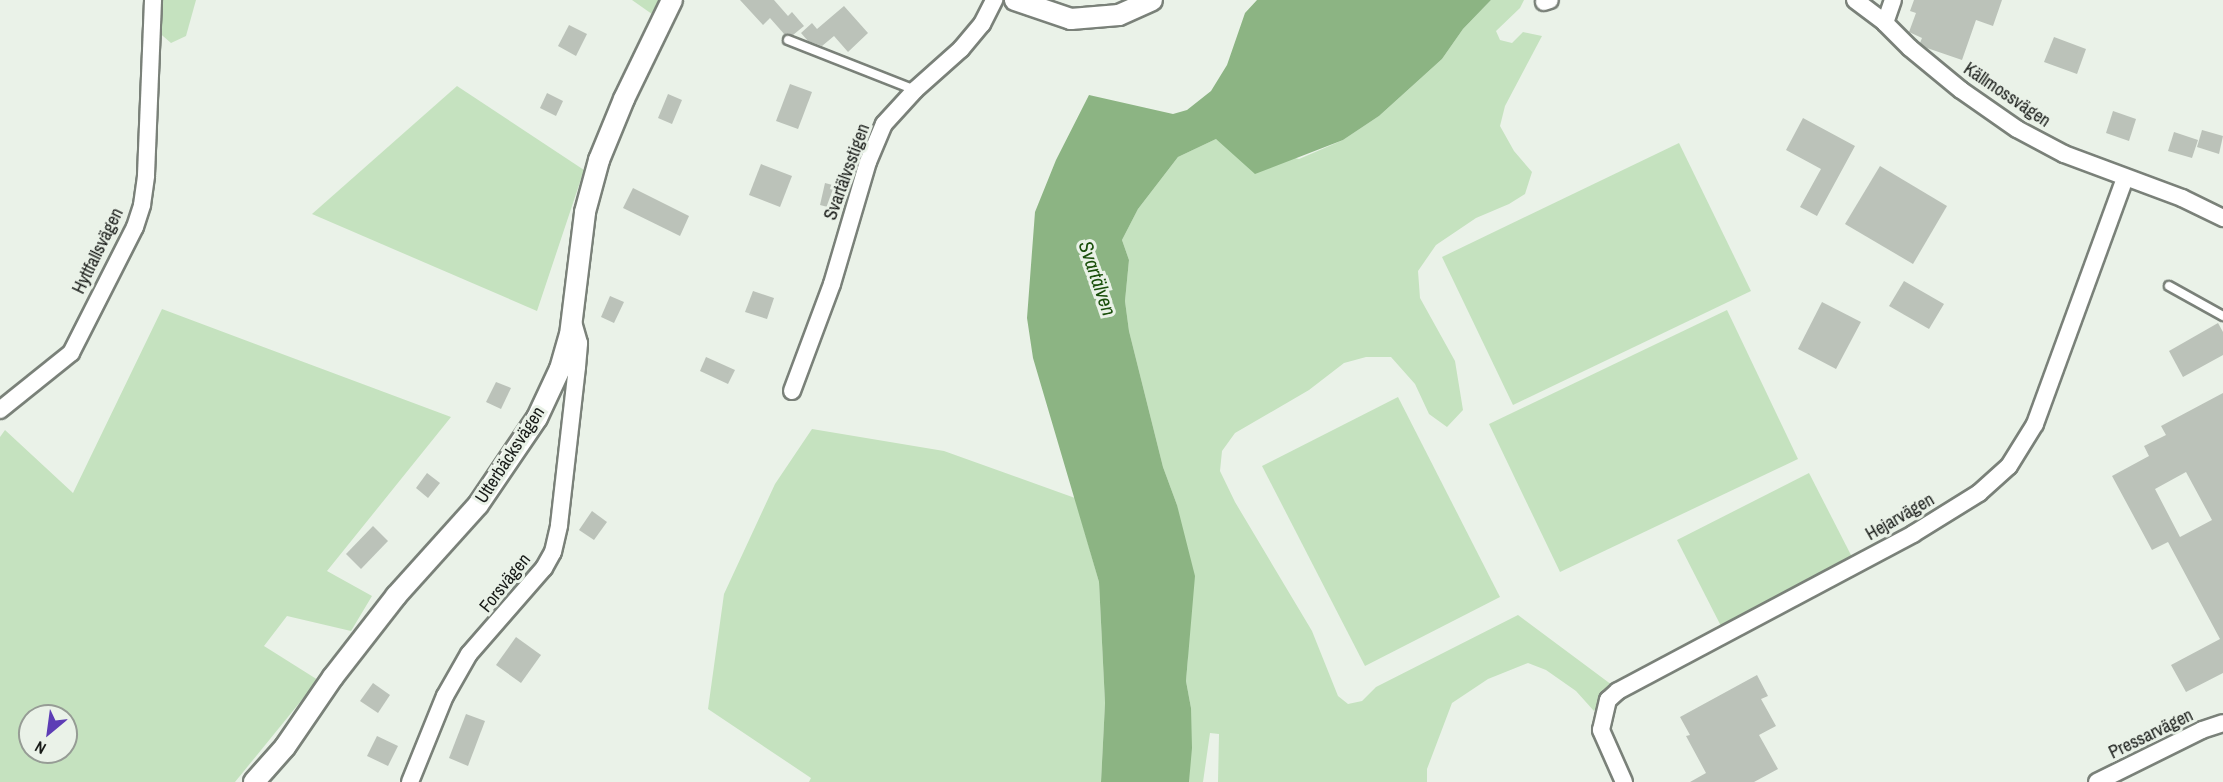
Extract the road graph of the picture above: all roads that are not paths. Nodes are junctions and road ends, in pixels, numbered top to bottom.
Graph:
1 (153, 0) edge
2 (672, 0) edge
3 (994, 0) edge
4 (1015, 0) edge
5 (1152, 0) edge
6 (1855, 0) edge
7 (1893, 0) edge
8 (1885, 23) junction
9 (788, 40) dead end
10 (915, 90) junction
11 (2125, 178) junction
12 (2223, 218) edge
13 (2169, 286) dead end
14 (2223, 316) edge
15 (572, 318) junction
16 (792, 391) dead end
17 (0, 410) edge
18 (2223, 723) edge
19 (254, 782) edge
20 (410, 782) edge
21 (1624, 782) edge
22 (2097, 782) edge

1 - 17 street, Hyttfallsvägen
2 - 15 street, Utterbäcksvägen
3 - 10 street, Svartälvsstigen
4 - 5 street
6 - 8 street, Källmossvägen
7 - 8 street
8 - 11 street, Källmossvägen
9 - 10 lane
10 - 16 street, Svartälvsstigen
11 - 12 street, Källmossvägen
11 - 21 street, Hejarvägen
13 - 14 lane
15 - 19 street, Utterbäcksvägen
15 - 20 street, Forsvägen
18 - 22 street, Pressarvägen

